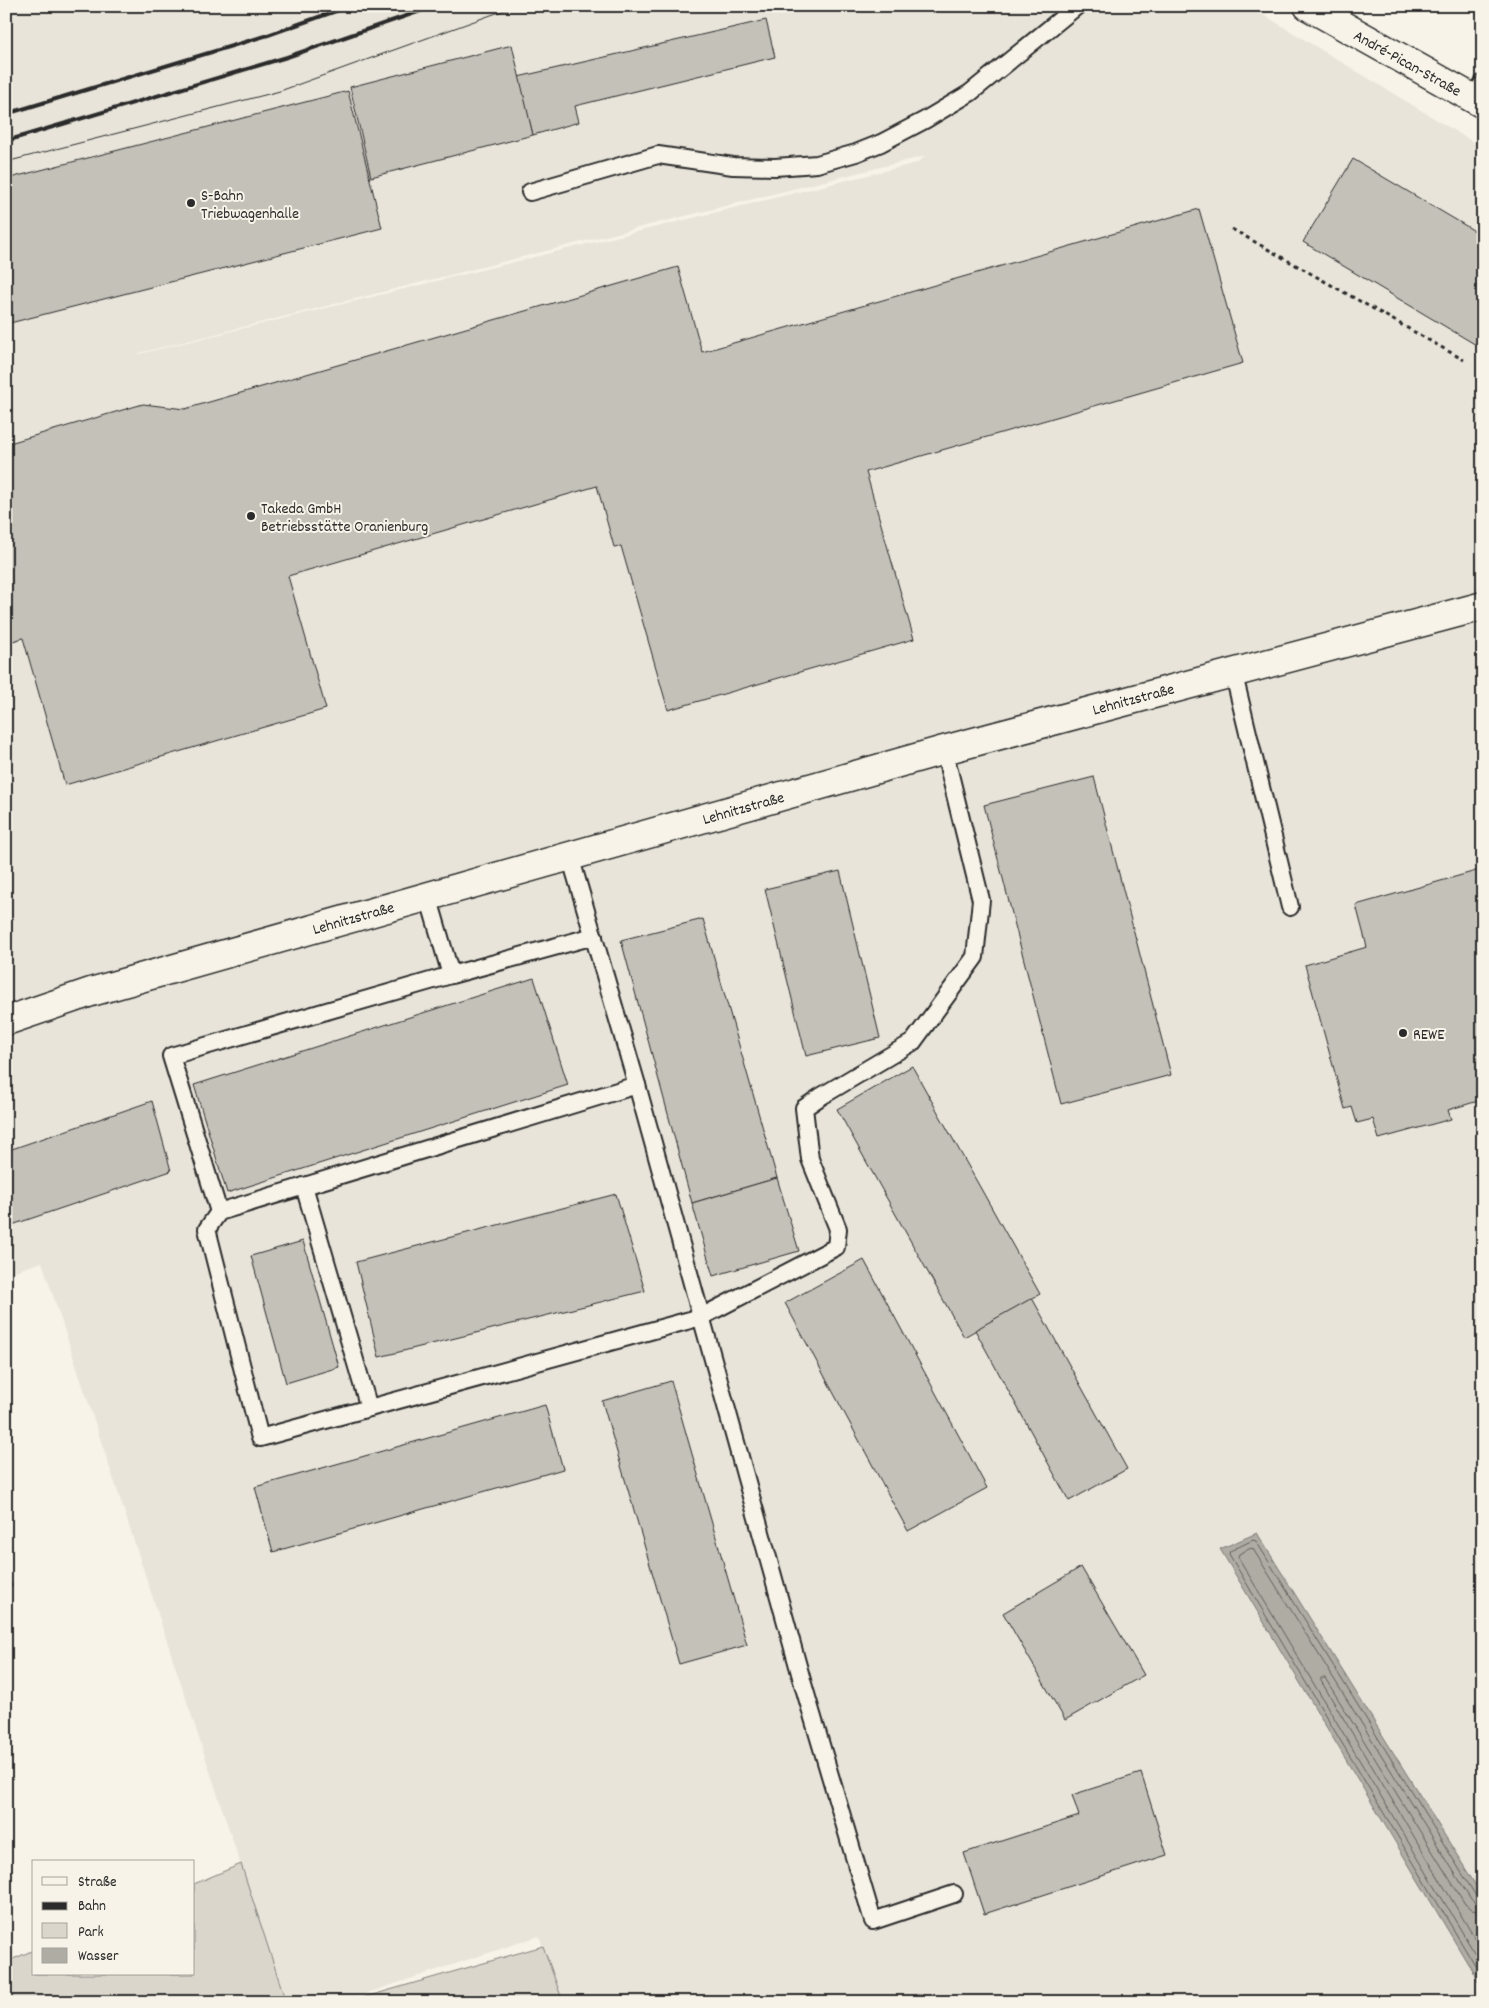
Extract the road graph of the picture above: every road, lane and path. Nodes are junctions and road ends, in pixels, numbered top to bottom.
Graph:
1 (1078, 6) edge
2 (1308, 6) edge
3 (1480, 95) edge
4 (530, 192) dead end
5 (1232, 229) dead end
6 (1464, 360) dead end
7 (1483, 606) edge
8 (1233, 671) junction
9 (944, 750) junction
10 (570, 856) junction
11 (428, 896) junction
12 (1290, 907) dead end
13 (594, 936) junction
14 (452, 975) junction
15 (6, 1021) edge
16 (637, 1085) junction
17 (304, 1186) junction
18 (219, 1212) junction
19 (700, 1317) junction
20 (370, 1408) junction
21 (954, 1894) dead end

1 - 4 lane
2 - 3 main road, André-Pican-Straße
5 - 6 path
7 - 8 main road, Lehnitzstraße
8 - 9 main road, Lehnitzstraße
8 - 12 lane
9 - 10 main road, Lehnitzstraße
9 - 19 lane
10 - 11 main road, Lehnitzstraße
10 - 13 lane
11 - 14 lane
11 - 15 main road, Lehnitzstraße
13 - 14 lane
13 - 16 lane
14 - 18 lane
16 - 17 lane
16 - 19 lane
17 - 18 lane
17 - 20 lane
18 - 20 lane
19 - 20 lane
19 - 21 lane

